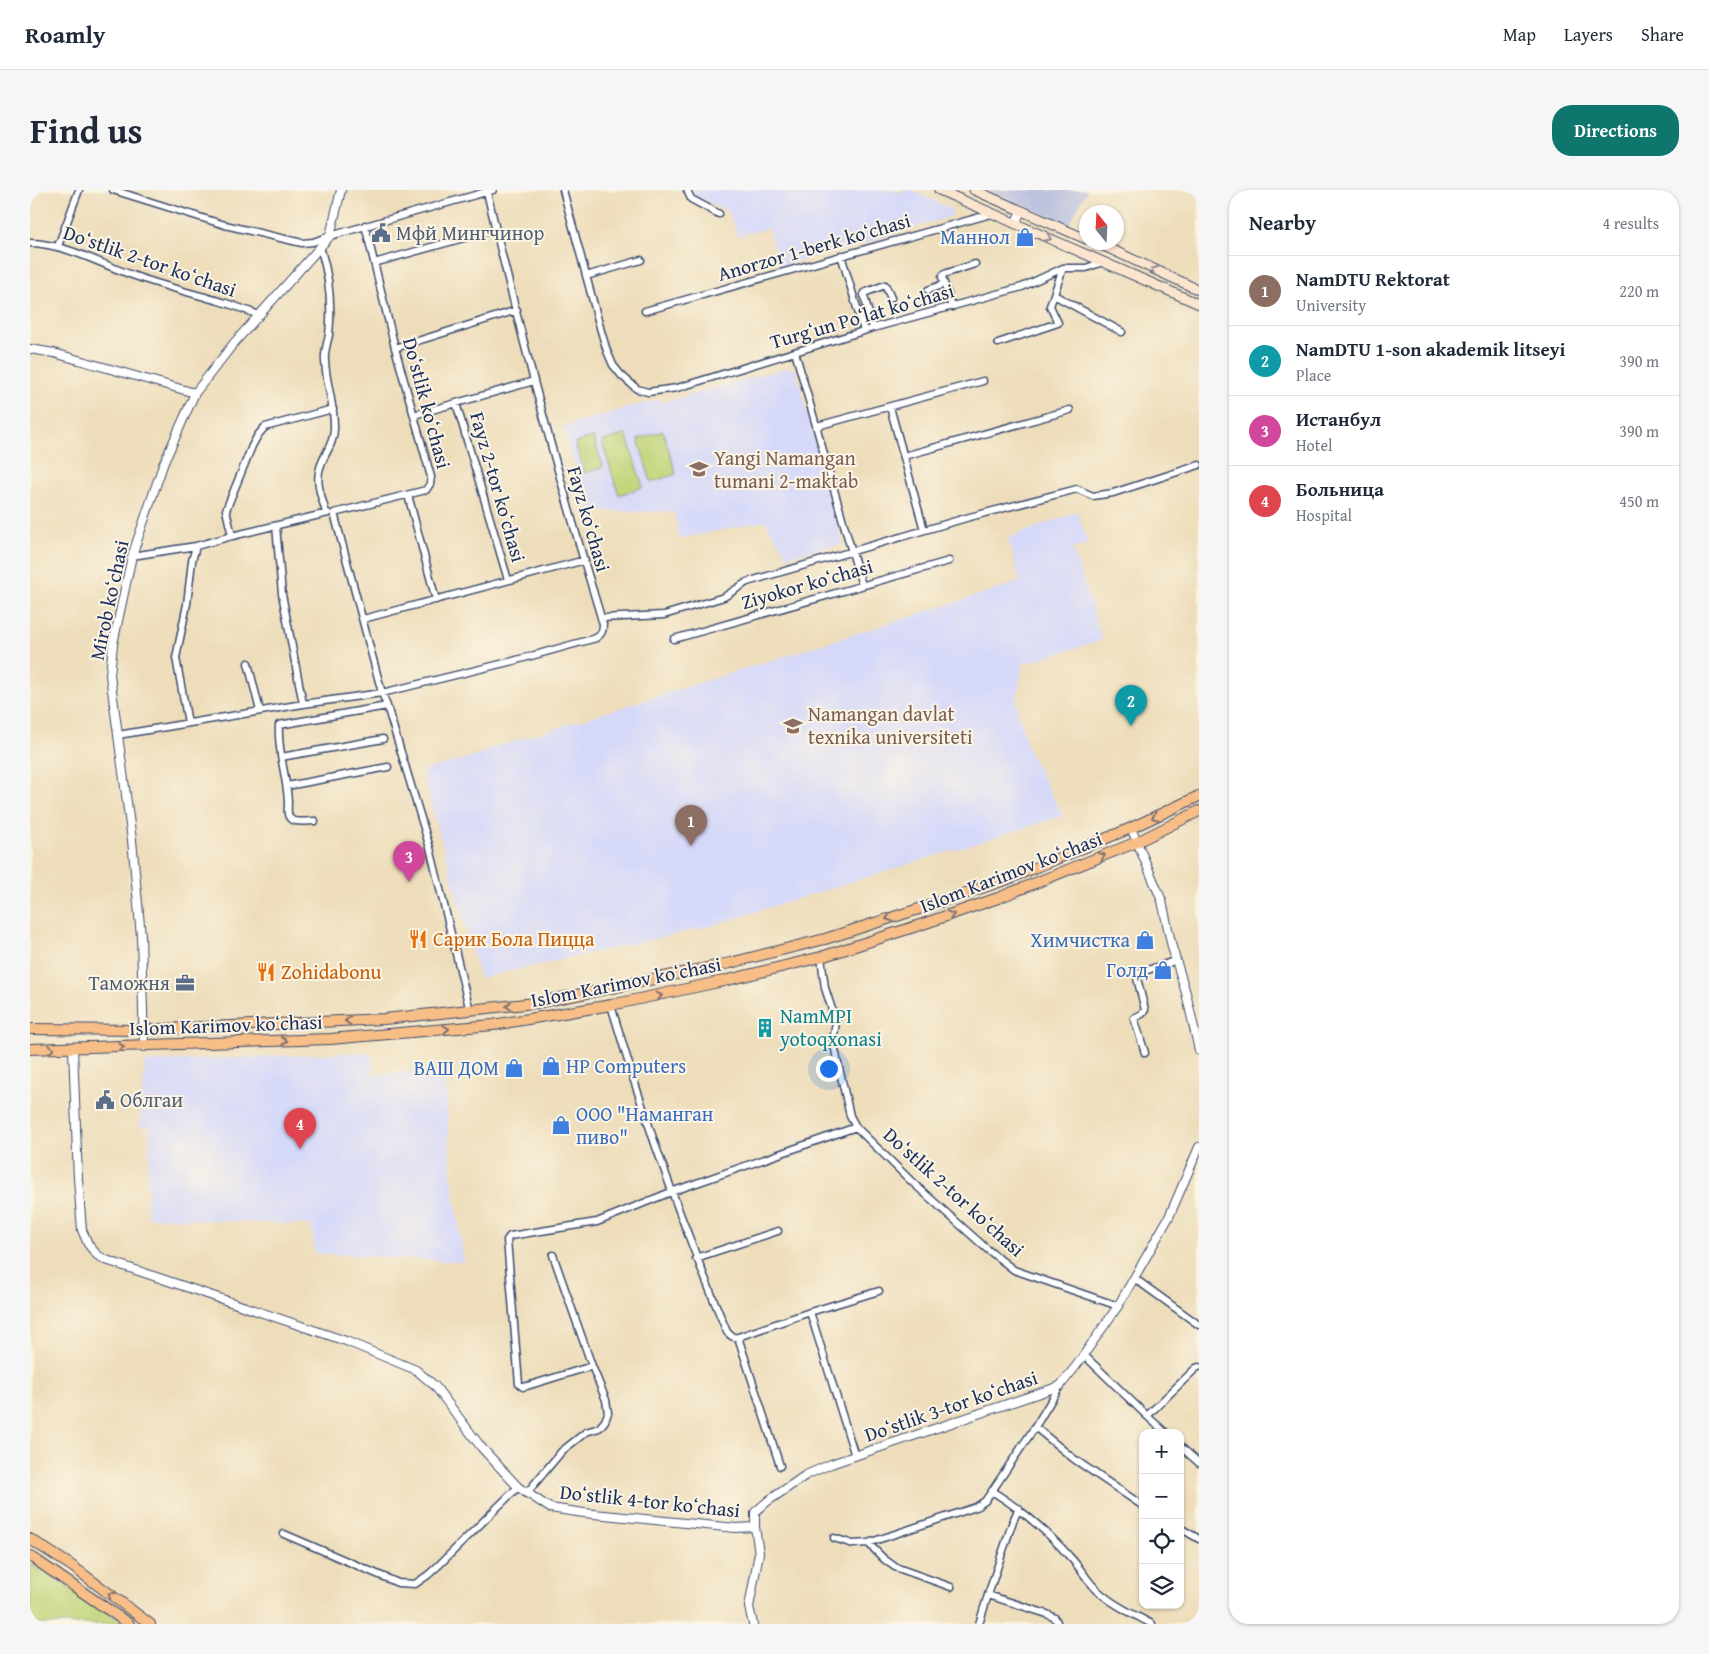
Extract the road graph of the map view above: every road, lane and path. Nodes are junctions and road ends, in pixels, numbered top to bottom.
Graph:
1 (79, 190) edge
2 (113, 190) edge
3 (341, 190) edge
4 (563, 190) edge
5 (687, 190) edge
6 (939, 190) edge
7 (974, 190) edge
8 (490, 191) edge
9 (1021, 210) junction
10 (720, 214) dead end
11 (991, 214) junction
12 (1015, 224) junction
13 (365, 225) junction
14 (496, 229) junction
15 (330, 236) junction
16 (1079, 236) edge
17 (30, 243) edge
18 (58, 246) junction
19 (320, 247) junction
20 (1112, 250) edge
21 (841, 256) junction
22 (641, 260) dead end
23 (1103, 262) junction
24 (374, 263) junction
25 (975, 264) dead end
26 (1062, 268) junction
27 (586, 276) junction
28 (944, 284) junction
29 (928, 290) dead end
30 (1199, 290) edge
31 (1054, 295) junction
32 (891, 298) dead end
33 (1199, 304) edge
34 (952, 307) junction
35 (517, 310) junction
36 (645, 311) dead end
37 (259, 315) junction
38 (873, 328) junction
39 (864, 331) junction
40 (1122, 332) dead end
41 (998, 343) dead end
42 (395, 348) junction
43 (30, 349) edge
44 (795, 352) junction
45 (983, 381) dead end
46 (534, 382) junction
47 (195, 393) junction
48 (456, 403) junction
49 (890, 407) junction
50 (333, 409) junction
51 (1070, 410) dead end
52 (414, 414) junction
53 (817, 426) junction
54 (904, 456) junction
55 (1199, 465) edge
56 (408, 495) junction
57 (326, 513) junction
58 (334, 513) junction
59 (276, 526) junction
60 (924, 530) junction
61 (232, 536) junction
62 (196, 546) junction
63 (851, 550) junction
64 (132, 556) junction
65 (585, 560) junction
66 (949, 561) dead end
67 (508, 580) junction
68 (862, 586) junction
69 (436, 600) junction
70 (601, 618) junction
71 (363, 619) junction
72 (674, 639) dead end
73 (248, 663) dead end
74 (382, 693) junction
75 (303, 704) junction
76 (388, 706) junction
77 (260, 711) junction
78 (188, 723) junction
79 (118, 735) junction
80 (383, 740) dead end
81 (281, 757) junction
82 (388, 767) dead end
83 (287, 786) junction
84 (1199, 796) edge
85 (1199, 811) edge
86 (315, 821) dead end
87 (1131, 828) junction
88 (1137, 842) junction
89 (821, 957) junction
90 (1177, 960) junction
91 (611, 1005) junction
92 (470, 1011) junction
93 (30, 1030) edge
94 (144, 1030) junction
95 (144, 1047) junction
96 (73, 1048) junction
97 (30, 1049) edge
98 (1199, 1050) edge
99 (1145, 1054) dead end
100 (856, 1127) junction
101 (1199, 1146) edge
102 (672, 1192) junction
103 (778, 1231) dead end
104 (553, 1256) dead end
105 (696, 1258) junction
106 (1134, 1278) junction
107 (879, 1291) dead end
108 (1118, 1306) junction
109 (810, 1312) junction
110 (1199, 1325) edge
111 (738, 1337) junction
112 (1084, 1355) junction
113 (592, 1366) junction
114 (1199, 1367) edge
115 (1060, 1386) junction
116 (1147, 1416) junction
117 (1035, 1427) junction
118 (1162, 1429) edge
119 (1184, 1450) edge
120 (855, 1456) junction
121 (1199, 1463) edge
122 (780, 1466) dead end
123 (518, 1487) junction
124 (992, 1491) junction
125 (526, 1494) junction
126 (1139, 1503) edge
127 (1019, 1508) junction
128 (755, 1527) junction
129 (1184, 1530) edge
130 (284, 1534) dead end
131 (834, 1538) dead end
132 (30, 1539) edge
133 (1199, 1539) edge
134 (868, 1543) junction
135 (30, 1556) edge
136 (951, 1587) dead end
137 (988, 1595) junction
138 (129, 1624) edge
139 (150, 1624) edge
140 (753, 1624) edge
141 (980, 1624) edge
142 (1057, 1624) edge
143 (1152, 1624) edge

1 - 18 street
2 - 15 street
3 - 15 street
4 - 27 street
5 - 10 street
6 - 11 main road
7 - 9 main road
8 - 13 street
8 - 14 street, Fayz koʻchasi
9 - 12 street
9 - 16 main road
11 - 12 main road
11 - 21 street, Anorzor 1-berk koʻchasi
12 -> 23 main road
13 - 15 street
13 - 24 street, Doʻstlik koʻchasi
14 - 24 street
14 - 35 street, Fayz koʻchasi
15 - 19 street, Mirob koʻchasi
17 - 18 street, Doʻstlik 2-tor koʻchasi
18 - 37 street, Doʻstlik 2-tor koʻchasi
19 - 37 street, Mirob koʻchasi
19 - 50 street
30 -> 20 main road
21 - 36 street, Anorzor 1-berk koʻchasi
21 - 39 street
22 - 27 street
23 - 26 street, Turgʻun Poʻlat koʻchasi
23 - 33 main road
24 - 42 street, Doʻstlik koʻchasi
25 - 28 street
26 - 31 street
26 - 34 street, Turgʻun Poʻlat koʻchasi
27 - 44 street, Turgʻun Poʻlat koʻchasi
28 - 29 street
28 - 34 street
31 - 40 street
31 - 41 street
32 - 38 street
34 - 38 street, Turgʻun Poʻlat koʻchasi
35 - 42 street
35 - 46 street, Fayz koʻchasi
37 - 47 street, Mirob koʻchasi
38 - 39 street, Turgʻun Poʻlat koʻchasi
39 - 44 street, Turgʻun Poʻlat koʻchasi
42 - 52 street, Doʻstlik koʻchasi
43 - 47 street
44 - 53 street
45 - 49 street
46 - 48 street
46 - 65 street, Fayz koʻchasi
47 - 64 street, Mirob koʻchasi
48 - 52 street
48 - 67 street, Fayz 2-tor koʻchasi
49 - 53 street
49 - 54 street
50 - 57 street
50 - 61 street
51 - 54 street
52 - 56 street, Doʻstlik koʻchasi
53 - 63 street
54 - 60 street
55 - 60 street
56 - 58 street, Doʻstlik koʻchasi
56 - 69 street
57 - 58 street, Doʻstlik koʻchasi
57 - 59 street, Doʻstlik koʻchasi
58 - 71 street
59 - 61 street, Doʻstlik koʻchasi
59 - 75 street
60 - 63 street
61 - 62 street, Doʻstlik koʻchasi
62 - 64 street, Doʻstlik koʻchasi
62 - 78 street
63 - 68 street
63 - 70 street
64 - 79 street, Mirob koʻchasi
65 - 67 street
65 - 70 street, Fayz koʻchasi
66 - 68 street, Ziyokor koʻchasi
67 - 69 street
68 - 72 street, Ziyokor koʻchasi
69 - 71 street
70 - 74 street
71 - 74 street
73 - 77 street
74 - 75 street
74 - 76 street
75 - 77 street
76 - 81 street
76 - 92 street
77 - 78 street
78 - 79 street
79 - 94 street, Mirob koʻchasi
80 - 81 street
81 - 83 street
82 - 83 street
83 - 86 street
84 -> 87 main road, Islom Karimov koʻchasi
85 - 88 main road, Islom Karimov koʻchasi
87 - 88 street
87 -> 92 main road, Islom Karimov koʻchasi
89 -> 88 main road, Islom Karimov koʻchasi
88 - 90 street
91 -> 89 main road, Islom Karimov koʻchasi
89 - 100 street, Doʻstlik 2-tor koʻchasi
90 - 98 street
90 - 99 street
95 -> 91 main road, Islom Karimov koʻchasi
91 - 102 street
92 -> 94 main road, Islom Karimov koʻchasi
93 - 94 main road, Islom Karimov koʻchasi
94 - 95 street, Mirob koʻchasi
96 -> 95 main road, Islom Karimov koʻchasi
97 -> 96 main road, Islom Karimov koʻchasi
96 - 123 street, Doʻstlik 4-tor koʻchasi
100 - 102 street, Doʻstlik 2-tor koʻchasi
100 - 108 street, Doʻstlik 2-tor koʻchasi
101 - 106 street
102 - 105 street
102 - 113 street, Doʻstlik 2-tor koʻchasi
103 - 105 street
104 - 113 street
105 - 111 street
106 - 108 street
106 - 110 street
107 - 109 street
108 - 112 street
109 - 111 street
109 - 120 street, Doʻstlik 3-tor koʻchasi
111 - 122 street
112 - 115 street
112 - 116 street
113 - 125 street
114 - 116 street
115 - 117 street, Doʻstlik 3-tor koʻchasi
115 - 120 street, Doʻstlik 3-tor koʻchasi
116 - 118 street
117 - 124 street, Doʻstlik 3-tor koʻchasi
117 - 126 street
119 - 121 street
120 - 128 street, Doʻstlik 3-tor koʻchasi
123 - 125 street, Doʻstlik 4-tor koʻchasi
123 - 130 street
124 - 127 street
124 - 134 street, Doʻstlik 3-tor koʻchasi
125 - 128 street, Doʻstlik 4-tor koʻchasi
127 - 137 street
127 - 143 street
128 - 140 street
129 - 133 street
131 - 134 street, Doʻstlik 3-tor koʻchasi
139 -> 132 main road
134 - 136 street
135 - 138 main road
137 - 141 street
137 - 142 street

